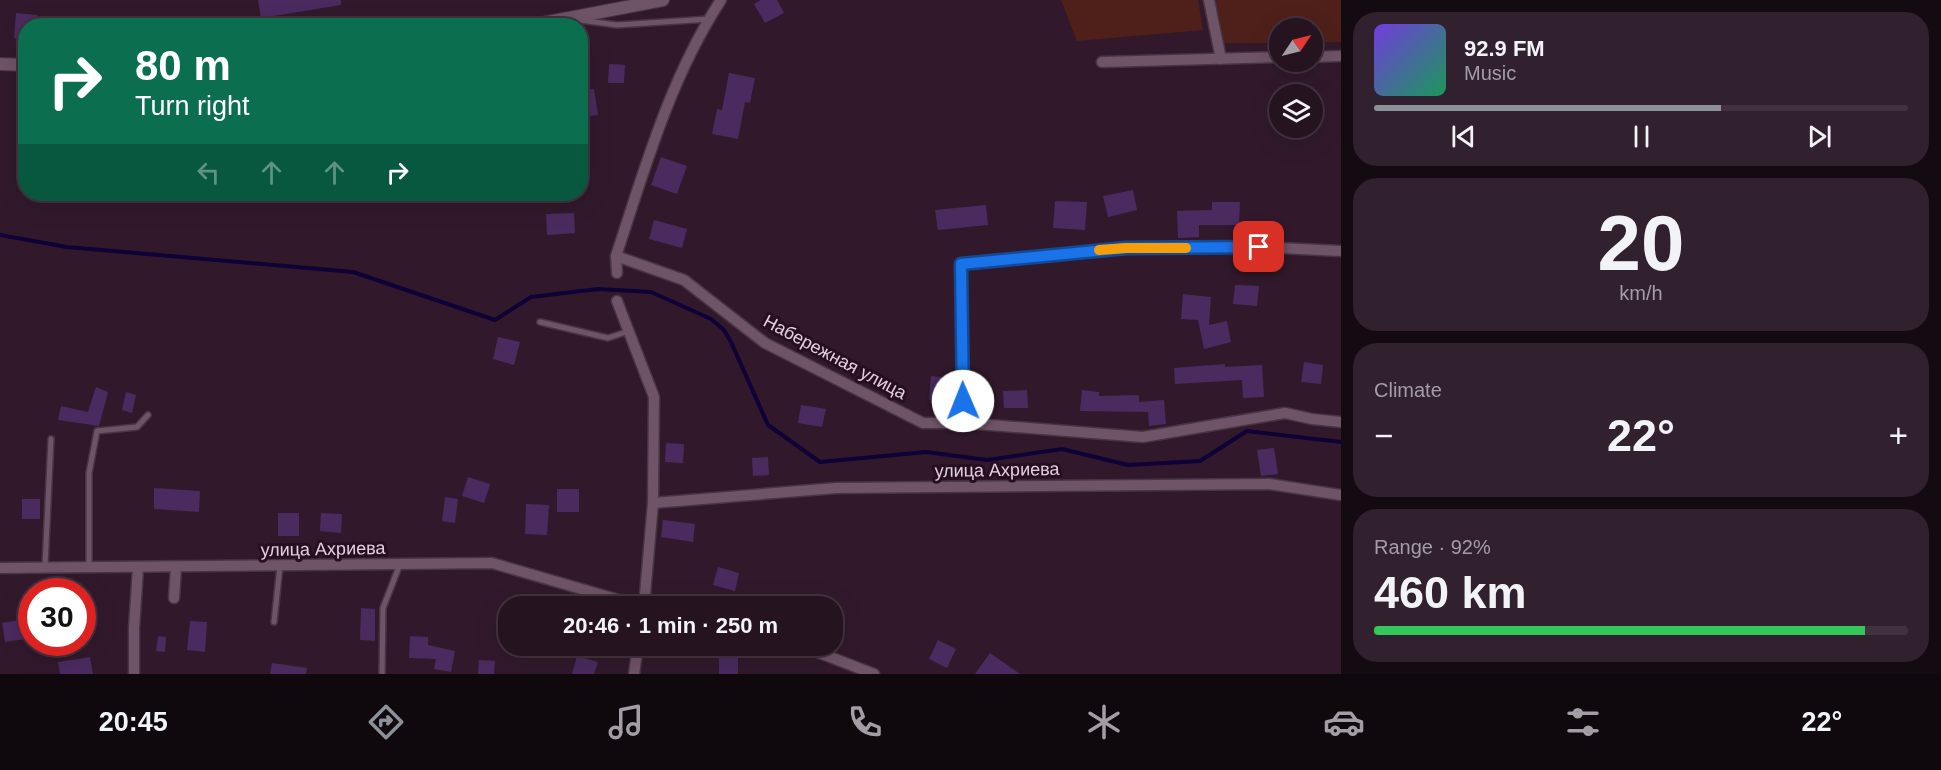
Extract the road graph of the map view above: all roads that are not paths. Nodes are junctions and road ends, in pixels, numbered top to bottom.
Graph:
1 (663, 0) edge
2 (721, 0) edge
3 (1209, 0) edge
4 (567, 18) edge
5 (709, 19) junction
6 (588, 21) edge
7 (1341, 56) edge
8 (1269, 57) edge
9 (1323, 57) edge
10 (1221, 59) junction
11 (1102, 62) dead end
12 (0, 64) edge
13 (18, 65) edge
14 (1341, 251) edge
15 (616, 256) junction
16 (617, 273) dead end
17 (617, 301) dead end
18 (540, 322) dead end
19 (629, 331) junction
20 (148, 415) dead end
21 (1341, 422) edge
22 (964, 423) junction
23 (51, 439) dead end
24 (1341, 495) edge
25 (653, 503) junction
26 (400, 564) junction
27 (45, 566) junction
28 (280, 566) junction
29 (89, 567) junction
30 (176, 567) junction
31 (138, 568) junction
32 (2, 570) edge
33 (607, 596) edge
34 (643, 596) edge
35 (174, 598) dead end
36 (274, 622) dead end
37 (636, 656) edge
38 (828, 656) edge
39 (134, 674) edge
40 (382, 674) edge
41 (634, 674) edge
42 (874, 674) edge

1 - 4 street
2 - 5 street
3 - 10 street
5 - 6 lane
5 - 15 street
7 - 9 street
8 - 10 street
10 - 11 street
12 - 13 street
14 - 22 street
15 - 16 street
15 - 22 street, Набережная улица
17 - 19 street
18 - 19 lane
19 - 25 street
20 - 29 lane
21 - 22 street, Набережная улица
23 - 27 lane
24 - 25 street, улица Ахриева
25 - 34 street
26 - 28 street, улица Ахриева
26 - 33 street, улица Ахриева
26 - 40 lane
27 - 29 street, улица Ахриева
27 - 32 street, улица Ахриева
28 - 30 street, улица Ахриева
28 - 36 lane
29 - 31 street, улица Ахриева
30 - 31 street, улица Ахриева
30 - 35 street
31 - 39 street
37 - 41 street
38 - 42 street

